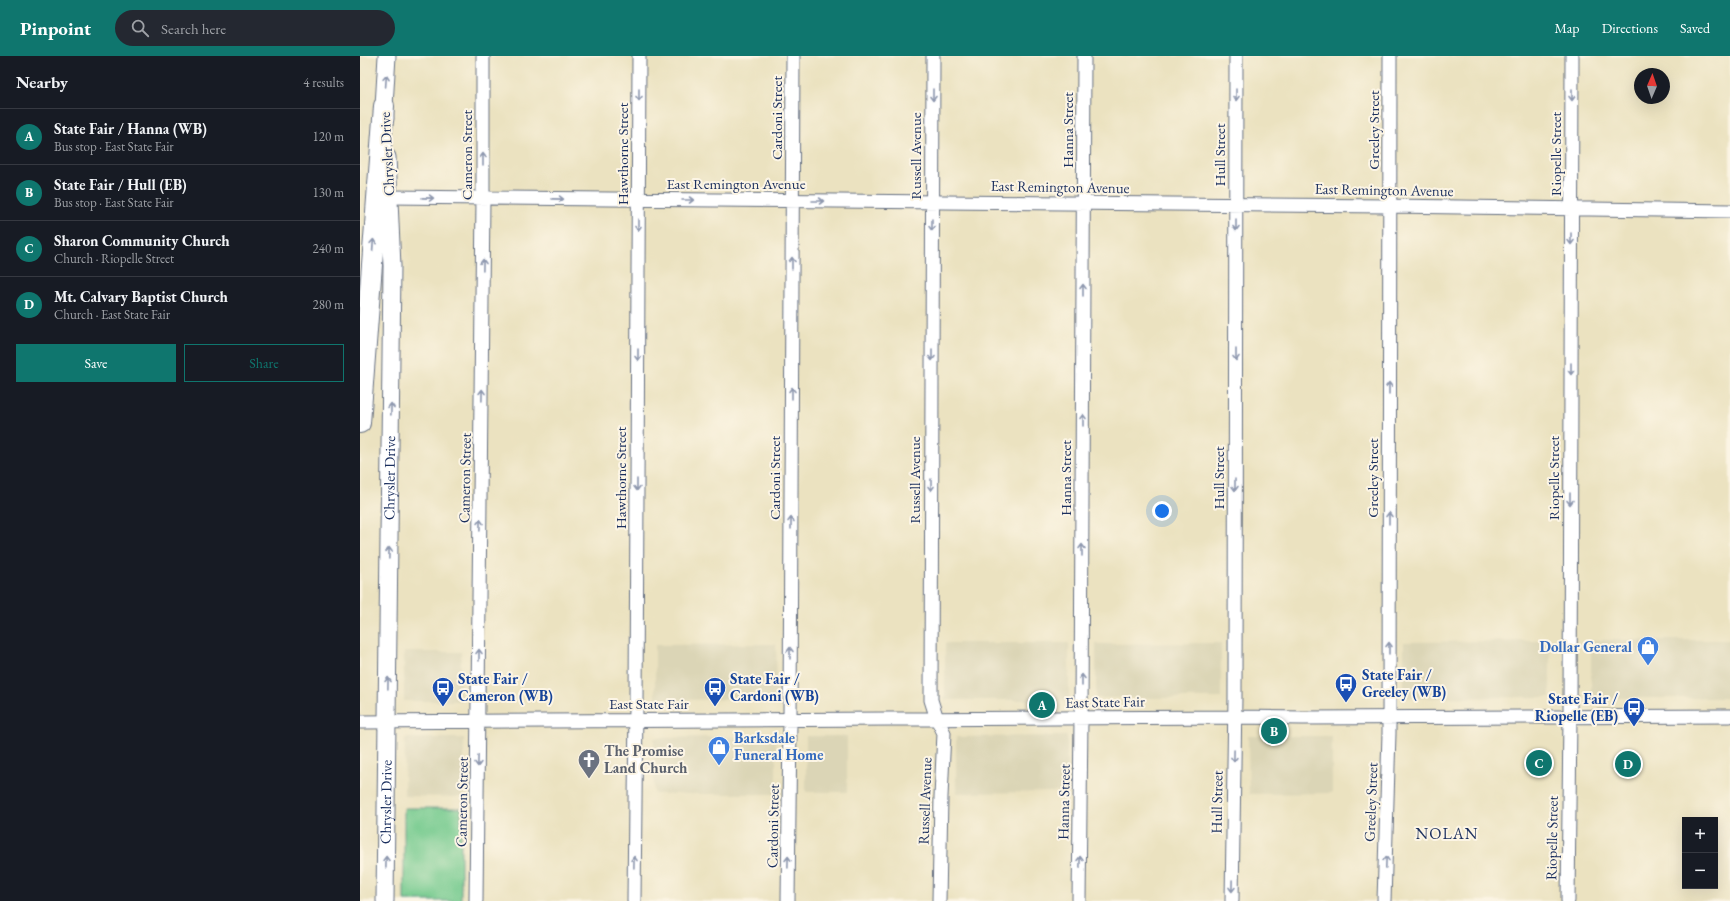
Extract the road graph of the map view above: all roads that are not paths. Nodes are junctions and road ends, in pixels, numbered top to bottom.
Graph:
1 (388, 56) edge
2 (483, 56) edge
3 (639, 56) edge
4 (793, 56) edge
5 (933, 56) edge
6 (1084, 56) edge
7 (1236, 56) edge
8 (1390, 56) edge
9 (1572, 56) edge
10 (384, 106) junction
11 (390, 197) junction
12 (483, 198) junction
13 (638, 200) junction
14 (793, 201) junction
15 (932, 201) junction
16 (1084, 203) junction
17 (1236, 205) junction
18 (1390, 206) junction
19 (1571, 209) junction
20 (1730, 211) edge
21 (360, 423) edge
22 (1730, 716) edge
23 (1234, 717) junction
24 (1388, 717) junction
25 (1570, 717) junction
26 (936, 719) junction
27 (1082, 719) junction
28 (790, 720) junction
29 (636, 721) junction
30 (361, 722) edge
31 (388, 722) junction
32 (479, 722) junction
33 (385, 901) edge
34 (476, 901) edge
35 (634, 901) edge
36 (788, 901) edge
37 (939, 901) edge
38 (1079, 901) edge
39 (1232, 901) edge
40 (1384, 901) edge
41 (1568, 901) edge

10 -> 1 main road, Chrysler Drive
12 -> 2 street, Cameron Street
3 -> 13 street, Hawthorne Street
4 - 14 street, Cardoni Street
5 -> 15 street, Russell Avenue
6 - 16 street, Hanna Street
7 -> 17 street, Hull Street
8 - 18 street, Greeley Street
9 -> 19 street, Riopelle Street
10 - 11 main road, Chrysler Drive
21 -> 10 highway
11 -> 12 street, East Remington Avenue
31 -> 11 main road, Chrysler Drive
12 -> 13 street, East Remington Avenue
32 -> 12 street, Cameron Street
13 -> 14 street, East Remington Avenue
13 -> 29 street, Hawthorne Street
14 -> 15 street, East Remington Avenue
28 -> 14 street, Cardoni Street
15 - 16 street, East Remington Avenue
15 -> 26 street, Russell Avenue
16 - 17 street, East Remington Avenue
27 -> 16 street, Hanna Street
17 - 18 street, East Remington Avenue
17 -> 23 street, Hull Street
18 - 19 street, East Remington Avenue
24 -> 18 street, Greeley Street
19 - 20 street, East Remington Avenue
19 -> 25 street, Riopelle Street
22 - 25 street, East State Fair
23 - 24 street, East State Fair
23 - 27 street, East State Fair
23 -> 39 street, Hull Street
24 - 25 street, East State Fair
40 -> 24 street, Greeley Street
25 - 41 street, Riopelle Street
26 - 27 street, East State Fair
26 - 28 street, East State Fair
26 - 37 street, Russell Avenue
38 -> 27 street, Hanna Street
28 - 29 street, East State Fair
36 -> 28 street, Cardoni Street
29 - 32 street, East State Fair
35 -> 29 street, Hawthorne Street
30 - 31 street, East State Fair
31 - 32 street, East State Fair
33 -> 31 main road, Chrysler Drive
32 -> 34 street, Cameron Street

